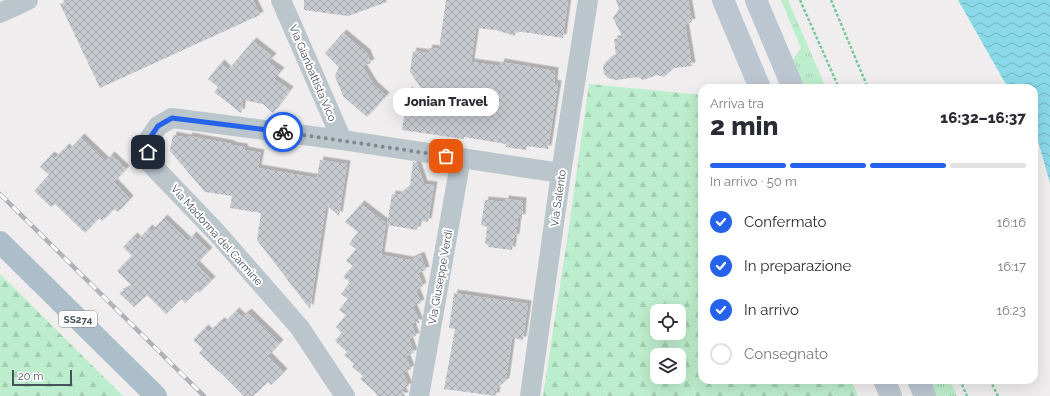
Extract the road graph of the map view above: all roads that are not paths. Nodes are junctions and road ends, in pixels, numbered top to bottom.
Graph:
1 (28, 0) edge
2 (281, 0) edge
3 (588, 0) edge
4 (723, 0) edge
5 (756, 0) edge
6 (0, 13) edge
7 (758, 84) edge
8 (791, 84) edge
9 (342, 140) junction
10 (461, 158) junction
11 (561, 173) junction
12 (0, 242) edge
13 (886, 384) edge
14 (920, 384) edge
15 (156, 396) edge
16 (345, 396) edge
17 (419, 396) edge
18 (530, 396) edge
19 (891, 396) edge
20 (925, 396) edge

1 - 6 street
2 - 9 street, Via Gianbattista Vico
3 - 11 street, Via Salento
4 - 7 main road
5 - 8 main road
9 - 10 street
9 - 16 street, Via Madonna del Carmine
10 - 11 street
10 - 17 street, Via Giuseppe Verdi
11 - 18 street, Via Salento
12 - 15 main road, SS274
13 - 19 main road
14 - 20 main road

